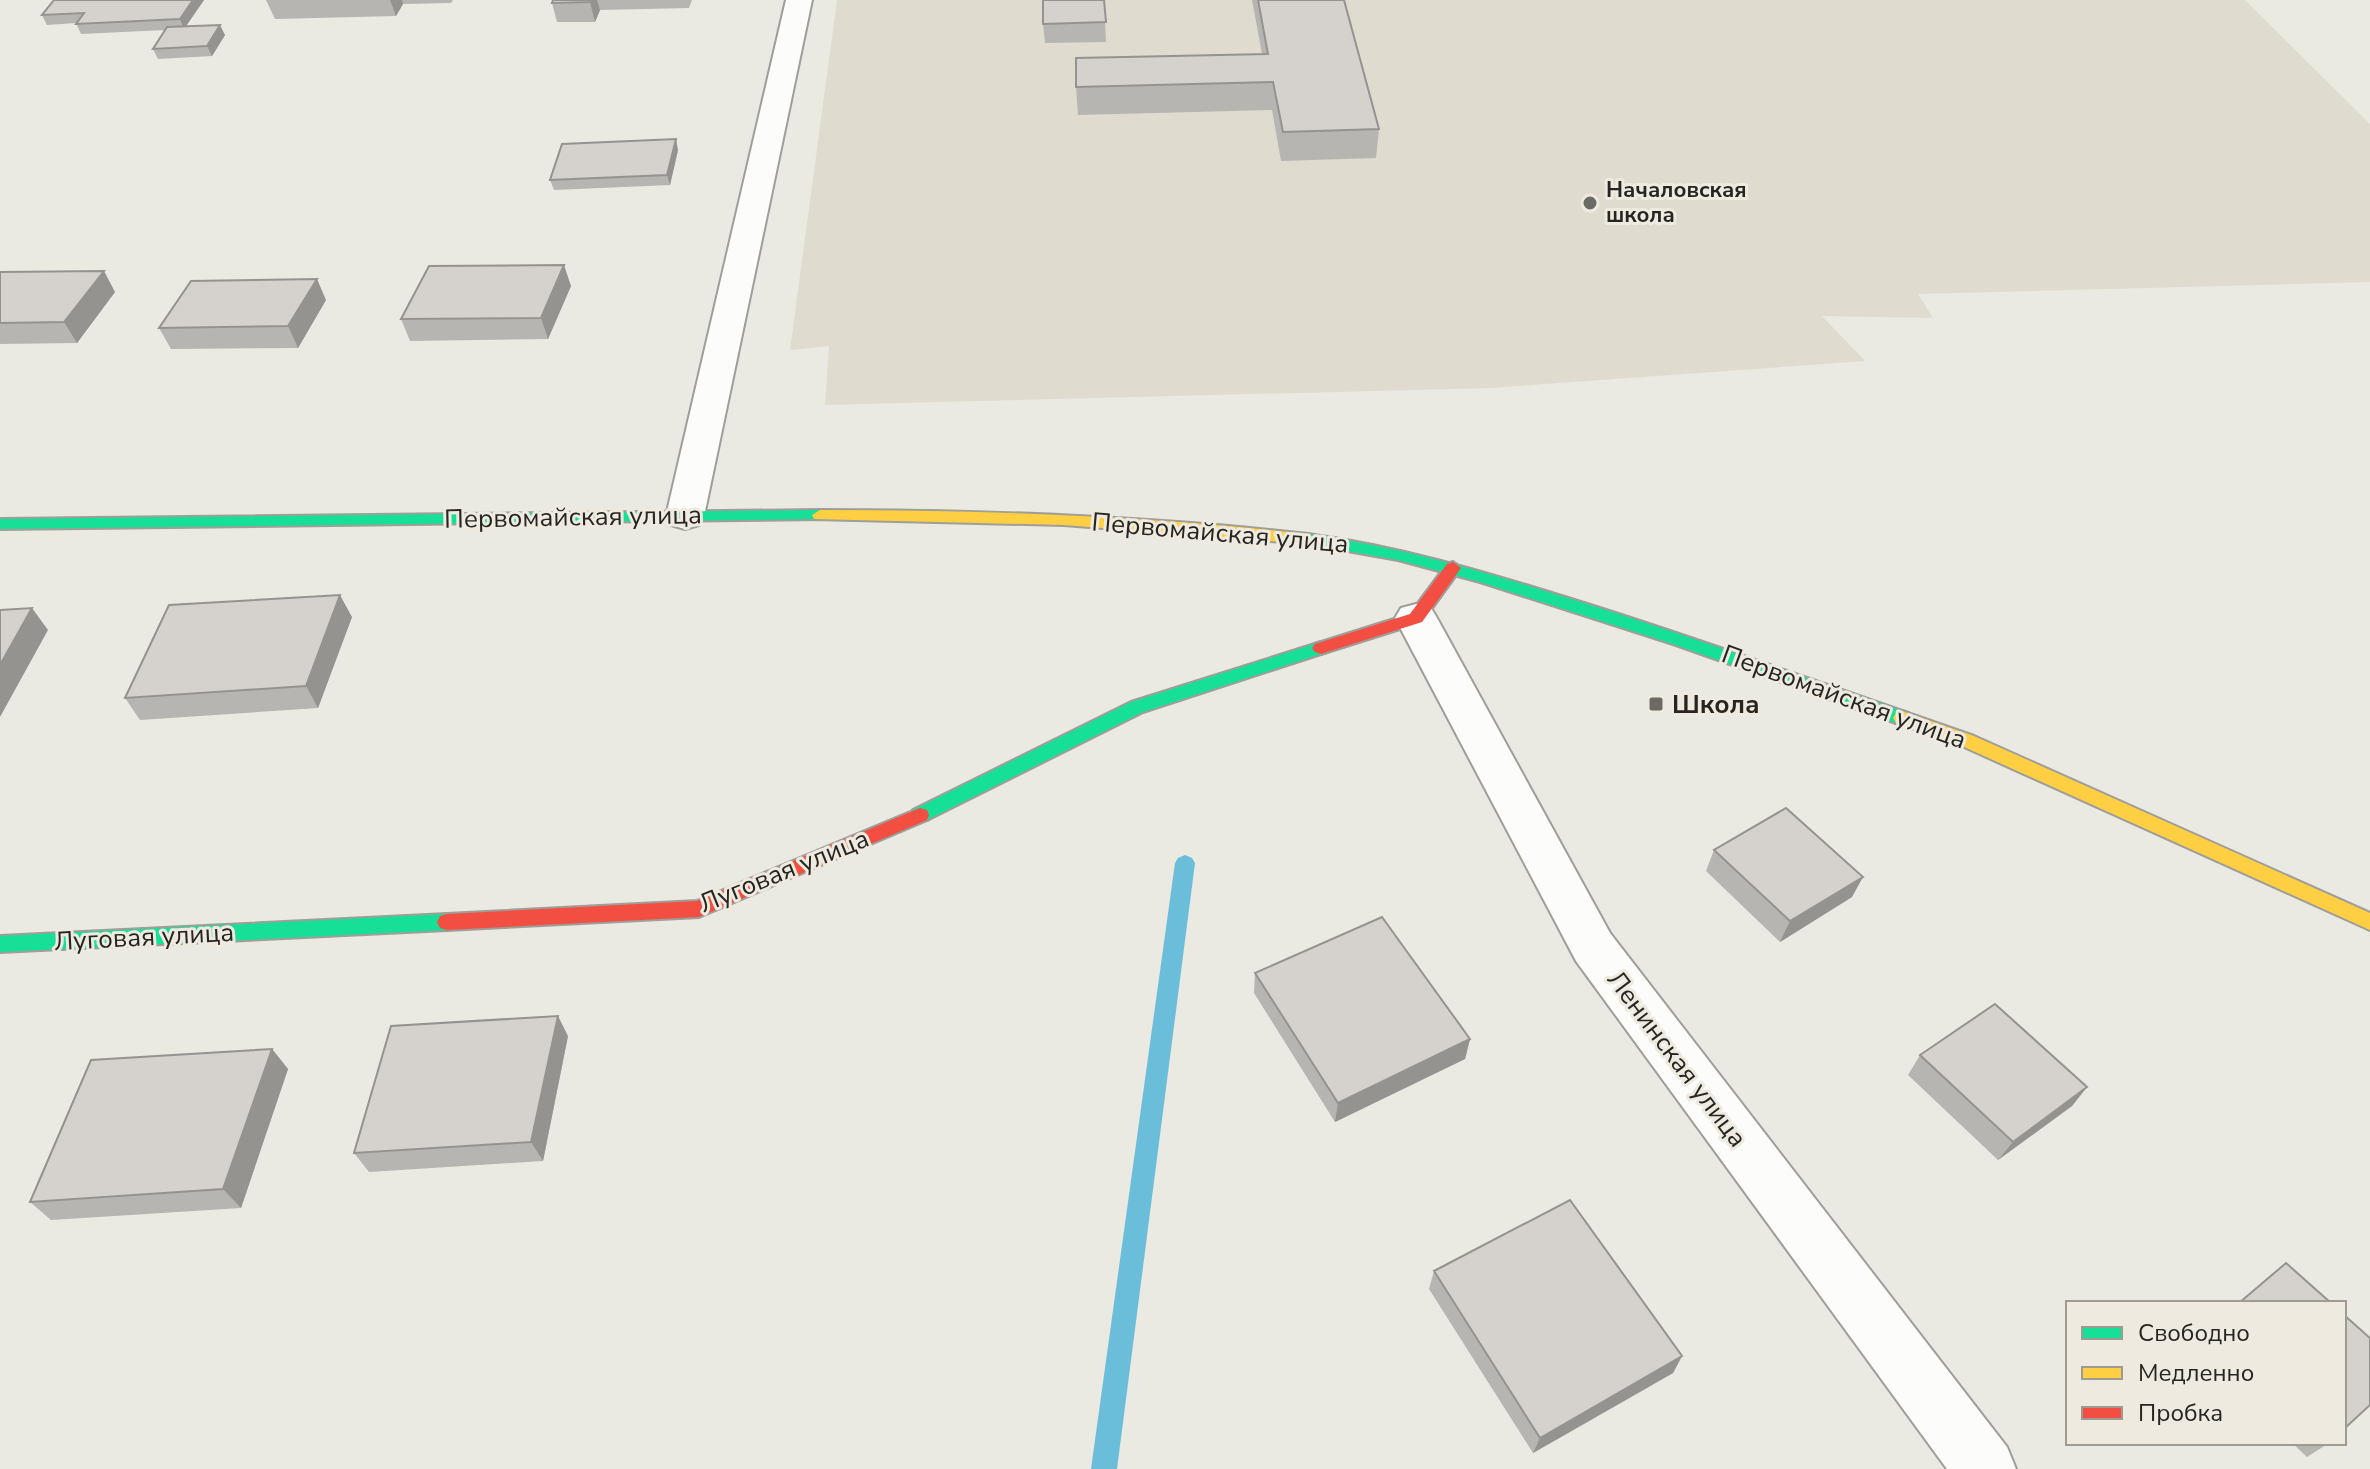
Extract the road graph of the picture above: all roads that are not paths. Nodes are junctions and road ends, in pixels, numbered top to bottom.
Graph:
1 (799, 0) edge
2 (685, 516) junction
3 (0, 524) edge
4 (1453, 568) junction
5 (1416, 618) junction
6 (2370, 922) edge
7 (0, 944) edge
8 (1985, 1469) edge

1 - 2 street
2 - 3 main road, Первомайская улица
2 - 4 main road, Первомайская улица
4 - 5 main road
4 - 6 main road, Первомайская улица
5 - 7 main road, Луговая улица
5 - 8 street, Ленинская улица

